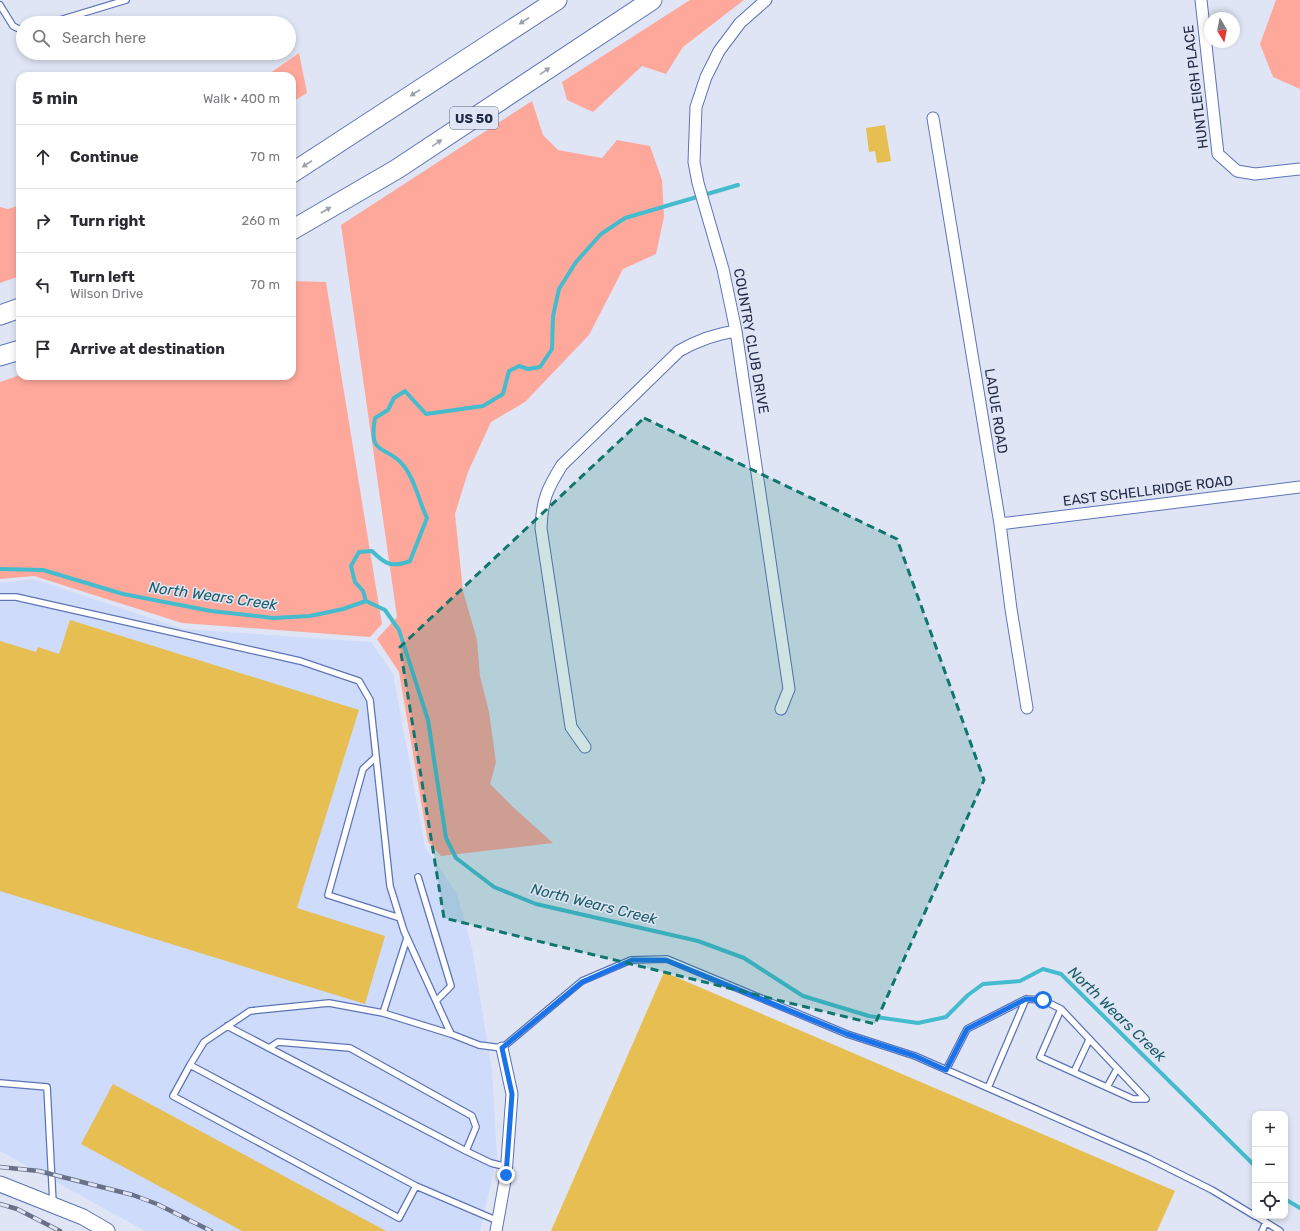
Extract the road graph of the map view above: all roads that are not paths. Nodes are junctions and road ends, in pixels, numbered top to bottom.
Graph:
1 (126, 0) edge
2 (557, 0) edge
3 (652, 0) edge
4 (766, 0) edge
5 (1200, 0) edge
6 (0, 5) edge
7 (73, 16) edge
8 (16, 28) edge
9 (933, 118) dead end
10 (1300, 169) edge
11 (296, 170) edge
12 (296, 228) edge
13 (16, 309) edge
14 (0, 315) edge
15 (736, 331) junction
16 (16, 351) edge
17 (0, 356) edge
18 (1300, 487) edge
19 (1000, 524) junction
20 (0, 597) edge
21 (1027, 708) dead end
22 (780, 709) dead end
23 (585, 747) dead end
24 (376, 757) junction
25 (418, 878) dead end
26 (400, 918) junction
27 (407, 938) junction
28 (1026, 999) junction
29 (436, 1001) junction
30 (1062, 1010) junction
31 (383, 1013) junction
32 (227, 1026) junction
33 (451, 1034) junction
34 (1089, 1040) junction
35 (269, 1048) junction
36 (502, 1048) junction
37 (190, 1065) junction
38 (1117, 1069) junction
39 (946, 1070) junction
40 (1074, 1072) junction
41 (0, 1083) edge
42 (1107, 1087) junction
43 (988, 1088) junction
44 (466, 1151) junction
45 (507, 1166) junction
46 (0, 1184) edge
47 (416, 1186) junction
48 (53, 1205) junction
49 (1252, 1214) edge
50 (1260, 1219) edge
51 (1266, 1222) junction
52 (497, 1226) edge
53 (107, 1231) edge
54 (1262, 1231) edge
55 (1280, 1231) edge

1 - 7 lane
2 -> 11 highway
12 -> 3 highway, US 50
4 - 15 street, COUNTRY CLUB DRIVE
5 - 10 street, HUNTLEIGH PLACE
6 - 8 lane
9 - 19 street, LADUE ROAD
13 - 14 highway
15 - 22 street, COUNTRY CLUB DRIVE
15 - 23 street
16 - 17 highway
18 - 19 street, EAST SCHELLRIDGE ROAD
19 - 21 street, LADUE ROAD
20 - 24 lane
24 - 26 lane
24 - 26 lane
25 - 29 lane
26 - 27 lane
27 - 29 lane
27 - 31 lane
28 - 30 lane
28 - 39 lane
28 - 43 lane
29 - 33 lane
30 - 34 lane
30 - 40 lane
31 - 32 lane
31 - 33 lane
32 - 35 lane
32 - 37 lane
33 - 36 lane
34 - 38 lane
34 - 40 lane
35 - 44 lane
35 - 44 lane
36 - 39 lane
36 - 45 street
37 - 47 lane
37 - 47 lane
38 - 42 lane
38 - 42 lane
39 - 43 lane
40 - 42 lane
41 - 48 lane
43 - 49 lane
44 - 45 lane
45 - 52 street
46 - 48 main road
47 - 52 lane
48 - 53 main road
50 - 51 lane
51 - 54 lane
51 - 55 lane

